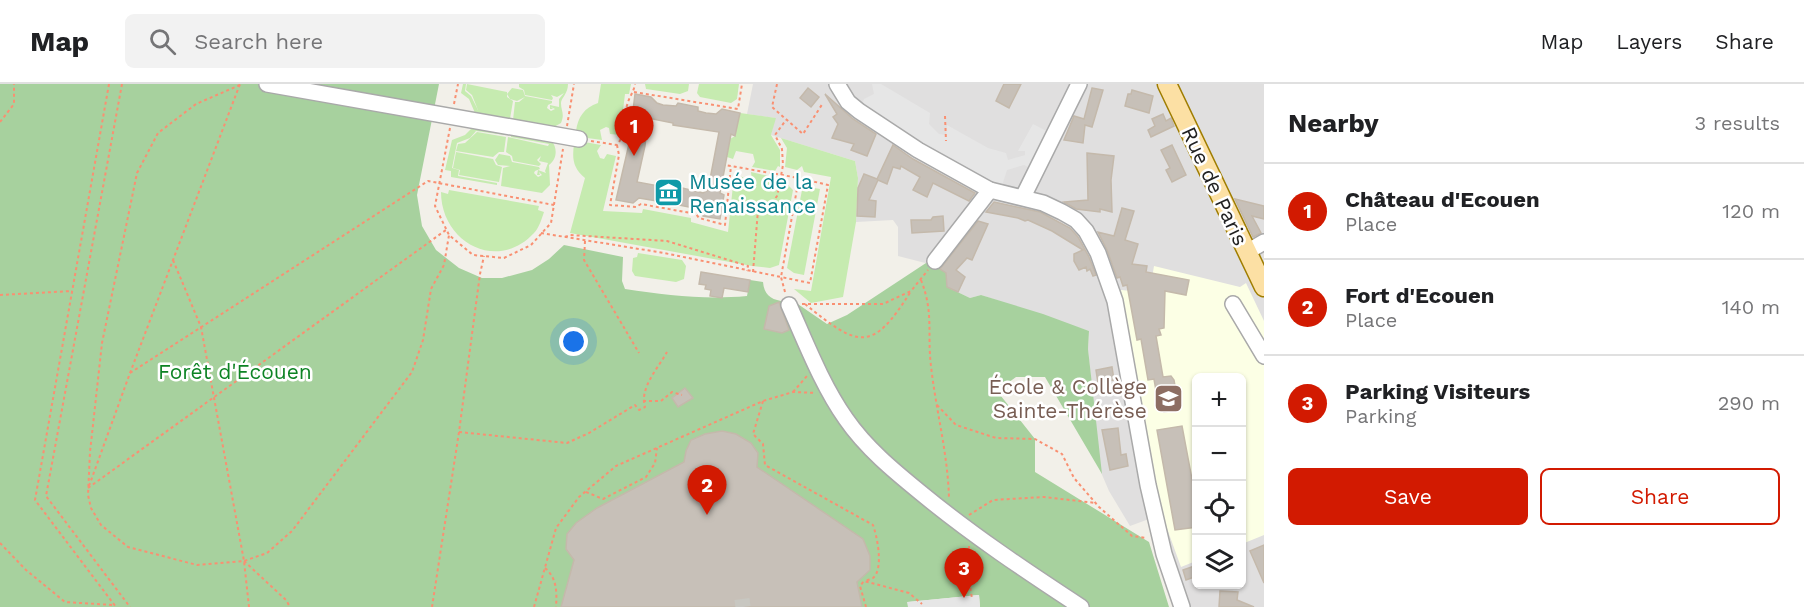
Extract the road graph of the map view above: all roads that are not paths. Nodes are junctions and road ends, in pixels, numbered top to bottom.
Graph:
1 (267, 84) edge
2 (837, 84) edge
3 (1079, 84) edge
4 (1167, 84) edge
5 (572, 138) road end
6 (990, 190) junction
7 (1023, 198) junction
8 (1264, 242) edge
9 (1247, 252) junction
10 (935, 261) road end
11 (1264, 287) edge
12 (1233, 304) dead end
13 (789, 305) road end
14 (1264, 356) edge
15 (1082, 607) edge
16 (1182, 607) edge

1 - 5 street
2 - 6 street
3 - 7 street
4 - 9 main road, Rue de Paris
6 - 7 street
6 - 10 street
7 - 16 street
8 - 9 street
9 - 11 main road, Rue de Paris
12 - 14 street
13 - 15 street

